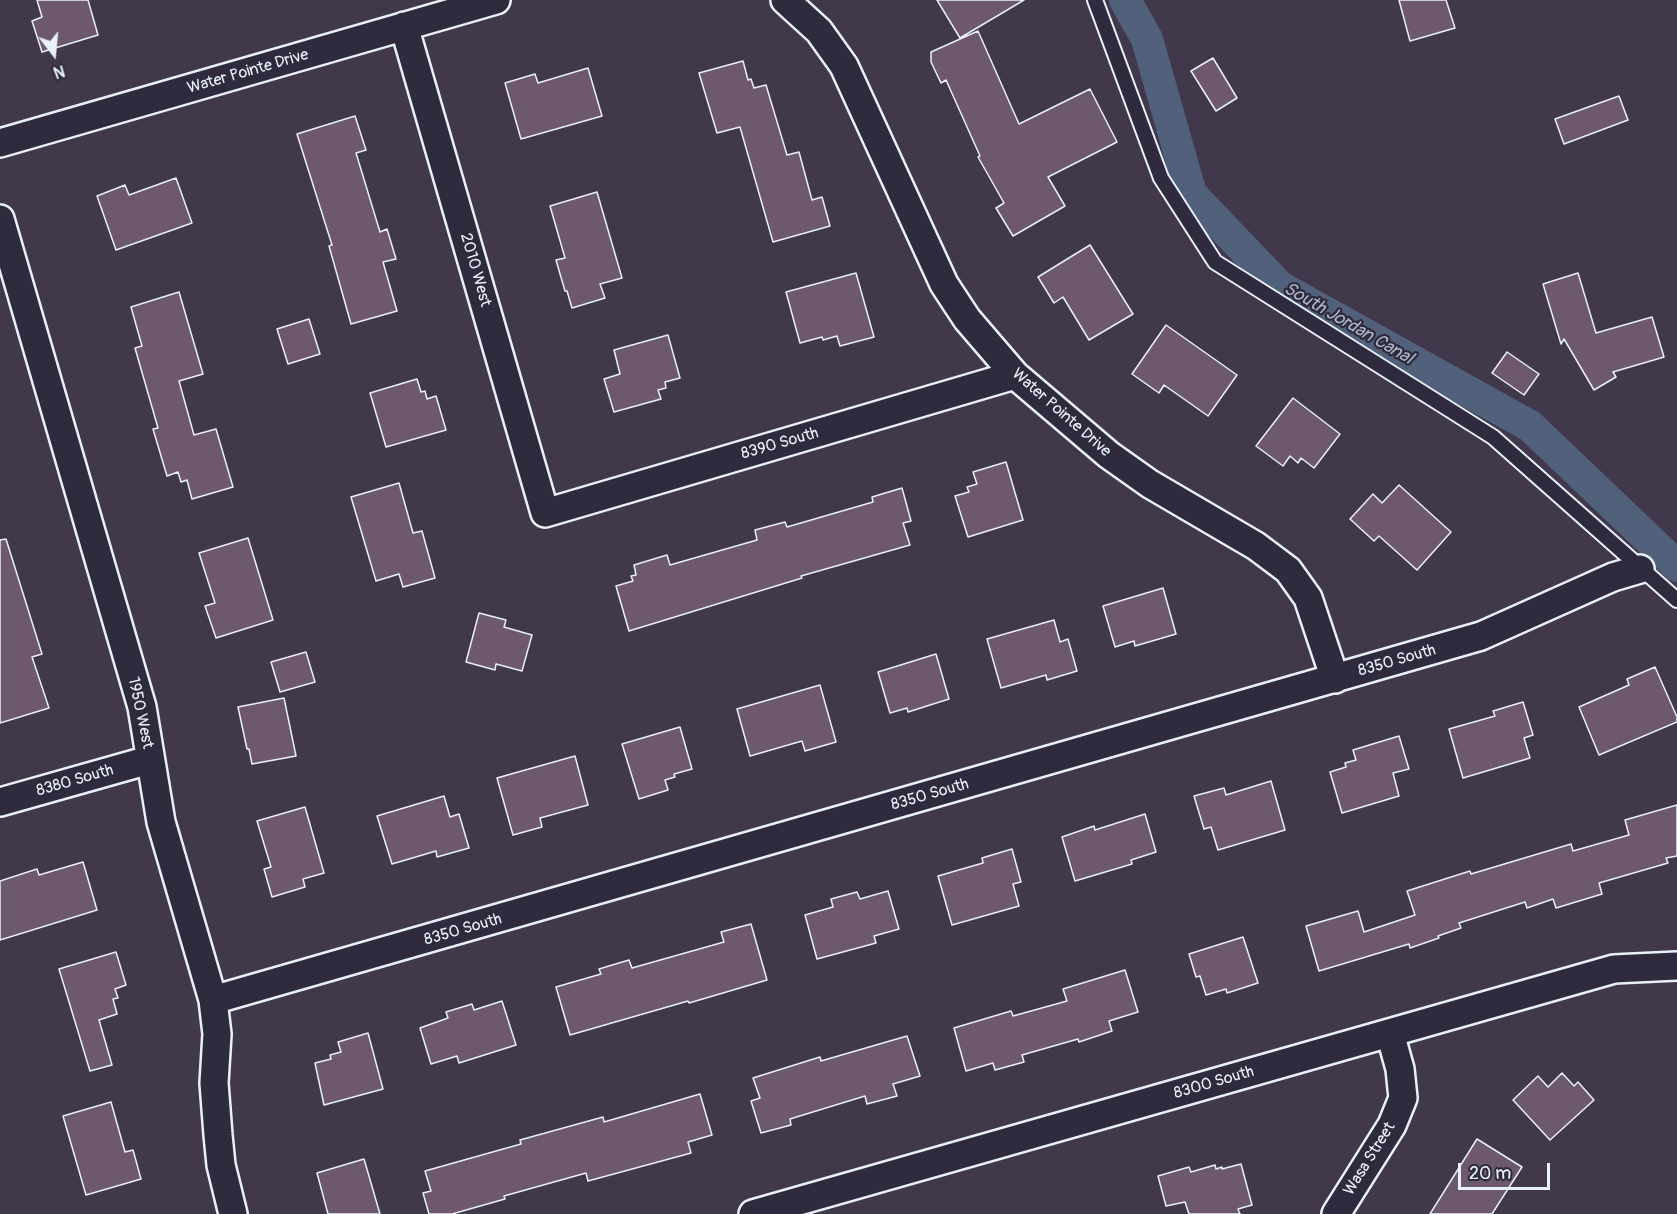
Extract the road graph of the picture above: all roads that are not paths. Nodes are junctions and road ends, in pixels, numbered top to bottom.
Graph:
1 (496, 0) edge
2 (785, 0) edge
3 (1095, 0) edge
4 (404, 26) junction
5 (0, 143) edge
6 (0, 219) edge
7 (1015, 375) junction
8 (545, 513) joint
9 (1640, 569) junction
10 (1677, 600) edge
11 (1335, 679) junction
12 (149, 760) junction
13 (0, 802) edge
14 (1677, 966) edge
15 (213, 1000) junction
16 (1390, 1033) junction
17 (233, 1214) edge
18 (753, 1214) edge
19 (1335, 1214) edge

1 - 4 street, Water Pointe Drive
2 - 7 street, Water Pointe Drive
3 - 9 lane
4 - 5 street, Water Pointe Drive
4 - 8 street, 2010 West
6 - 12 street, 1950 West
7 - 8 street, 8390 South
7 - 11 street, Water Pointe Drive
9 - 10 lane
9 - 11 street, 8350 South
11 - 15 street, 8350 South
12 - 13 street, 8380 South
12 - 15 street, 1950 West
14 - 16 street, 8300 South
15 - 17 street, 1950 West
16 - 18 street, 8300 South
16 - 19 street, Wasa Street

